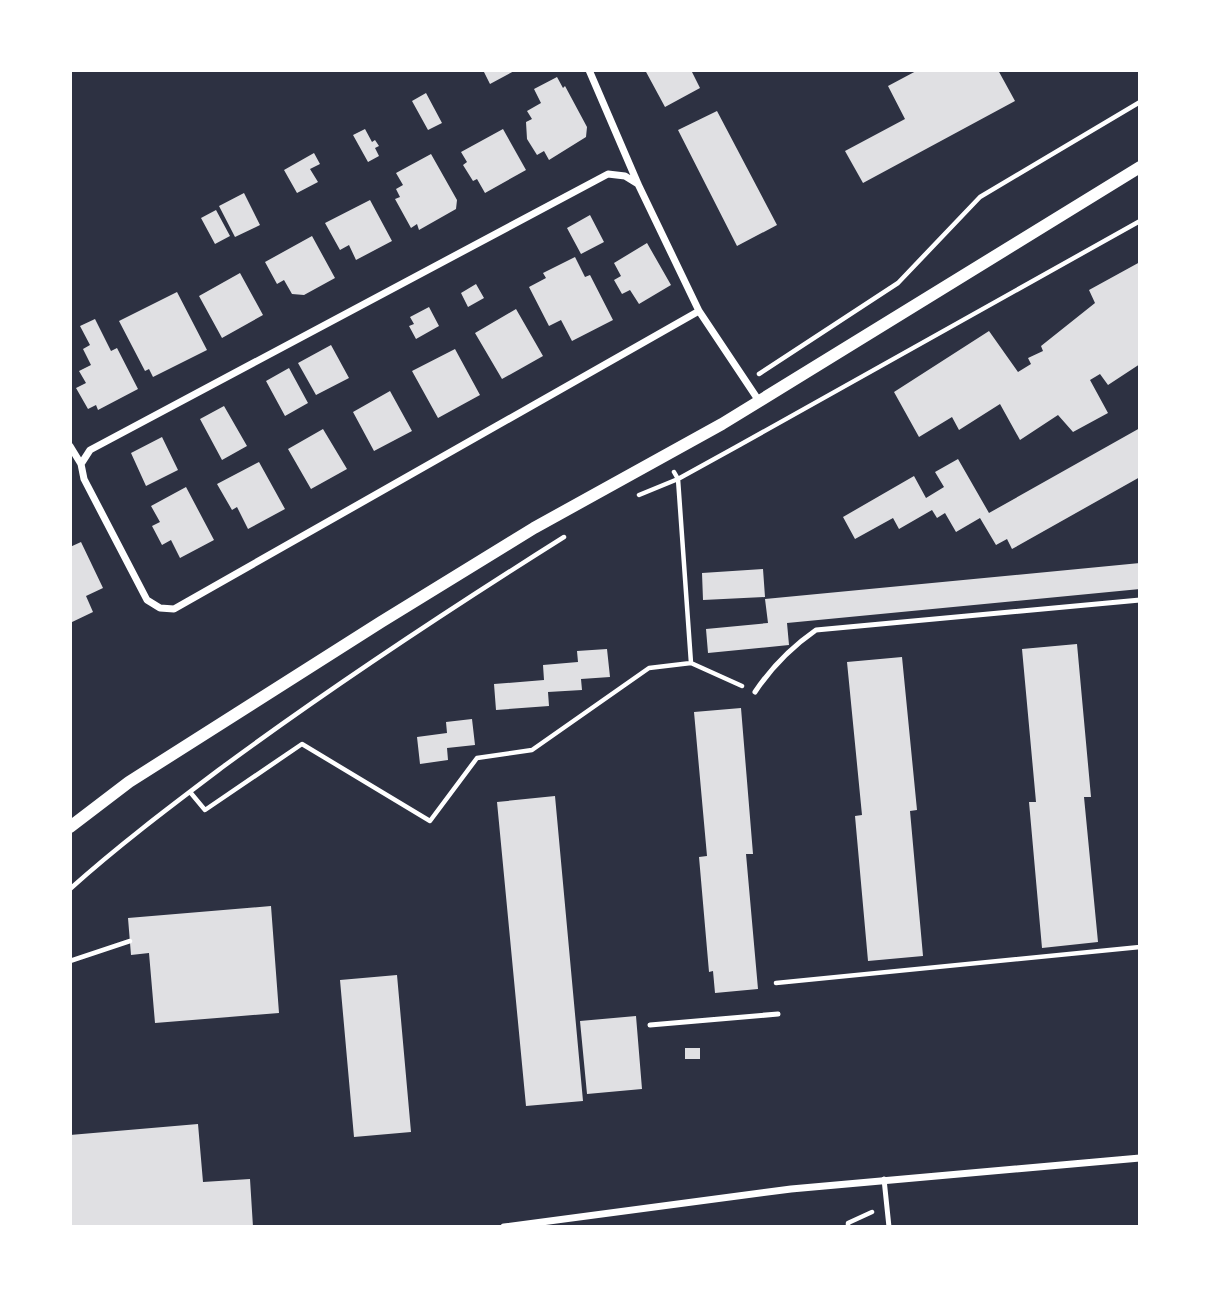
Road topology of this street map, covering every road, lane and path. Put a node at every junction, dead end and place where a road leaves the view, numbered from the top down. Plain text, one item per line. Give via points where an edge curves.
1 (589, 70) edge
2 (1140, 102) edge
3 (1140, 167) edge
4 (638, 184) junction
5 (1140, 221) edge
6 (699, 311) junction
7 (747, 383) junction
8 (759, 401) junction
9 (722, 424) junction
10 (70, 446) edge
11 (736, 447) junction
12 (81, 464) junction
13 (678, 479) junction
14 (629, 499) dead end
15 (570, 533) dead end
16 (1140, 600) edge
17 (691, 663) junction
18 (755, 692) joint
19 (190, 792) junction
20 (91, 809) junction
21 (70, 810) edge
22 (70, 827) edge
23 (70, 889) edge
24 (130, 941) dead end
25 (1140, 947) edge
26 (70, 961) edge
27 (776, 983) dead end
28 (778, 1014) dead end
29 (650, 1024) dead end
30 (1140, 1158) edge
31 (884, 1180) junction
32 (887, 1205) junction
33 (504, 1227) edge
34 (848, 1227) edge
35 (889, 1227) edge

1 - 4 street
2 - 7 path via 980,197 898,283
3 - 8 street
4 - 6 street
4 - 12 street via 608,174 90,450
5 - 11 path
6 - 7 street
6 - 12 street via 174,609 147,600
7 - 8 street
8 - 9 street
9 - 11 path
9 - 20 street via 499,550
10 - 12 street
11 - 13 path
13 - 14 path
13 - 17 path
15 - 19 path via 301,709
16 - 18 lane via 817,630 766,676
17 - 18 path
17 - 19 path via 649,668 532,750 477,758 430,821 302,744 205,810
19 - 23 path
20 - 21 street
20 - 22 street
24 - 26 path
25 - 27 path
28 - 29 lane
30 - 31 street
31 - 32 lane
31 - 33 street
32 - 34 path
32 - 35 lane

